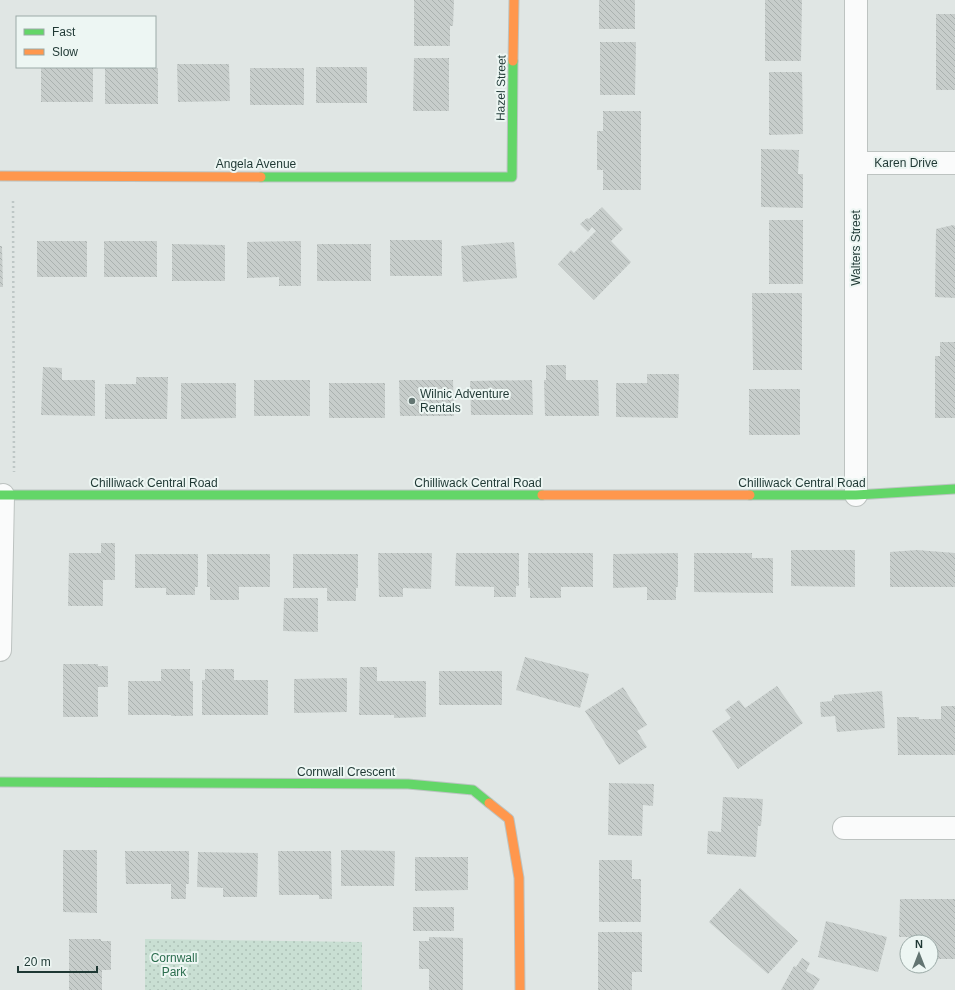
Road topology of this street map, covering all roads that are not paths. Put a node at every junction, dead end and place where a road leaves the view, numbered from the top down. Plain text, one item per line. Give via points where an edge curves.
1 (514, 0) edge
2 (856, 0) edge
3 (856, 163) junction
4 (955, 163) edge
5 (0, 176) edge
6 (512, 177) joint
7 (955, 489) edge
8 (6, 495) edge
9 (856, 495) junction
10 (0, 650) edge
11 (0, 782) edge
12 (0, 792) edge
13 (844, 828) dead end
14 (955, 828) edge
15 (520, 990) edge

1 - 6 street, Hazel Street
2 - 3 street, Walters Street
3 - 4 street, Karen Drive
3 - 9 street, Walters Street
5 - 6 street, Angela Avenue
7 - 9 street, Chilliwack Central Road
8 - 9 street, Chilliwack Central Road
8 - 10 street
11 - 12 street
11 - 15 street, Cornwall Crescent via 408,784 472,790 509,819 519,878
13 - 14 street

